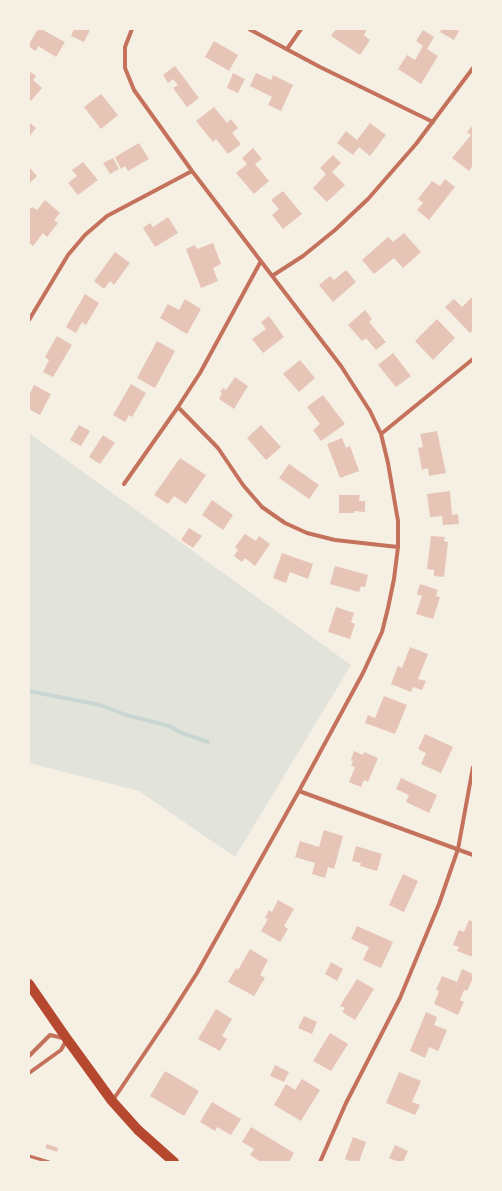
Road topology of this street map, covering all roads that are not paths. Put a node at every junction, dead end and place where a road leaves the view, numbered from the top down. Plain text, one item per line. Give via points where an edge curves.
1 (132, 29) edge
2 (249, 29) edge
3 (301, 29) edge
4 (287, 49) junction
5 (473, 68) edge
6 (433, 122) junction
7 (192, 171) junction
8 (261, 261) junction
9 (272, 276) junction
10 (29, 320) edge
11 (473, 359) edge
12 (178, 407) junction
13 (381, 434) junction
14 (124, 484) dead end
15 (398, 547) junction
16 (473, 767) edge
17 (299, 791) junction
18 (458, 849) junction
19 (473, 855) edge
20 (29, 984) edge
21 (67, 1039) junction
22 (29, 1056) edge
23 (29, 1073) edge
24 (112, 1101) junction
25 (29, 1156) edge
26 (49, 1162) edge
27 (174, 1162) edge
28 (320, 1162) edge

1 - 7 street via 125,47 125,68 134,90
2 - 4 street
3 - 4 street
4 - 6 street
5 - 6 street
6 - 9 street via 368,199 303,256
7 - 8 street
7 - 10 street via 107,216 85,235 68,255
8 - 9 street
8 - 12 street via 200,373
9 - 13 street via 342,366
11 - 13 street
12 - 14 street
12 - 15 street via 218,448 243,485 262,507 285,523 307,533 335,540
13 - 15 street via 398,521
15 - 17 street via 382,632 363,673
16 - 18 street
17 - 18 street
17 - 24 street via 197,972
18 - 19 street
18 - 28 street via 439,904 400,998 346,1103
20 - 21 main road
21 - 22 street via 50,1035
21 - 23 street via 61,1050
21 - 24 main road
24 - 27 main road via 138,1130
25 - 26 lane

